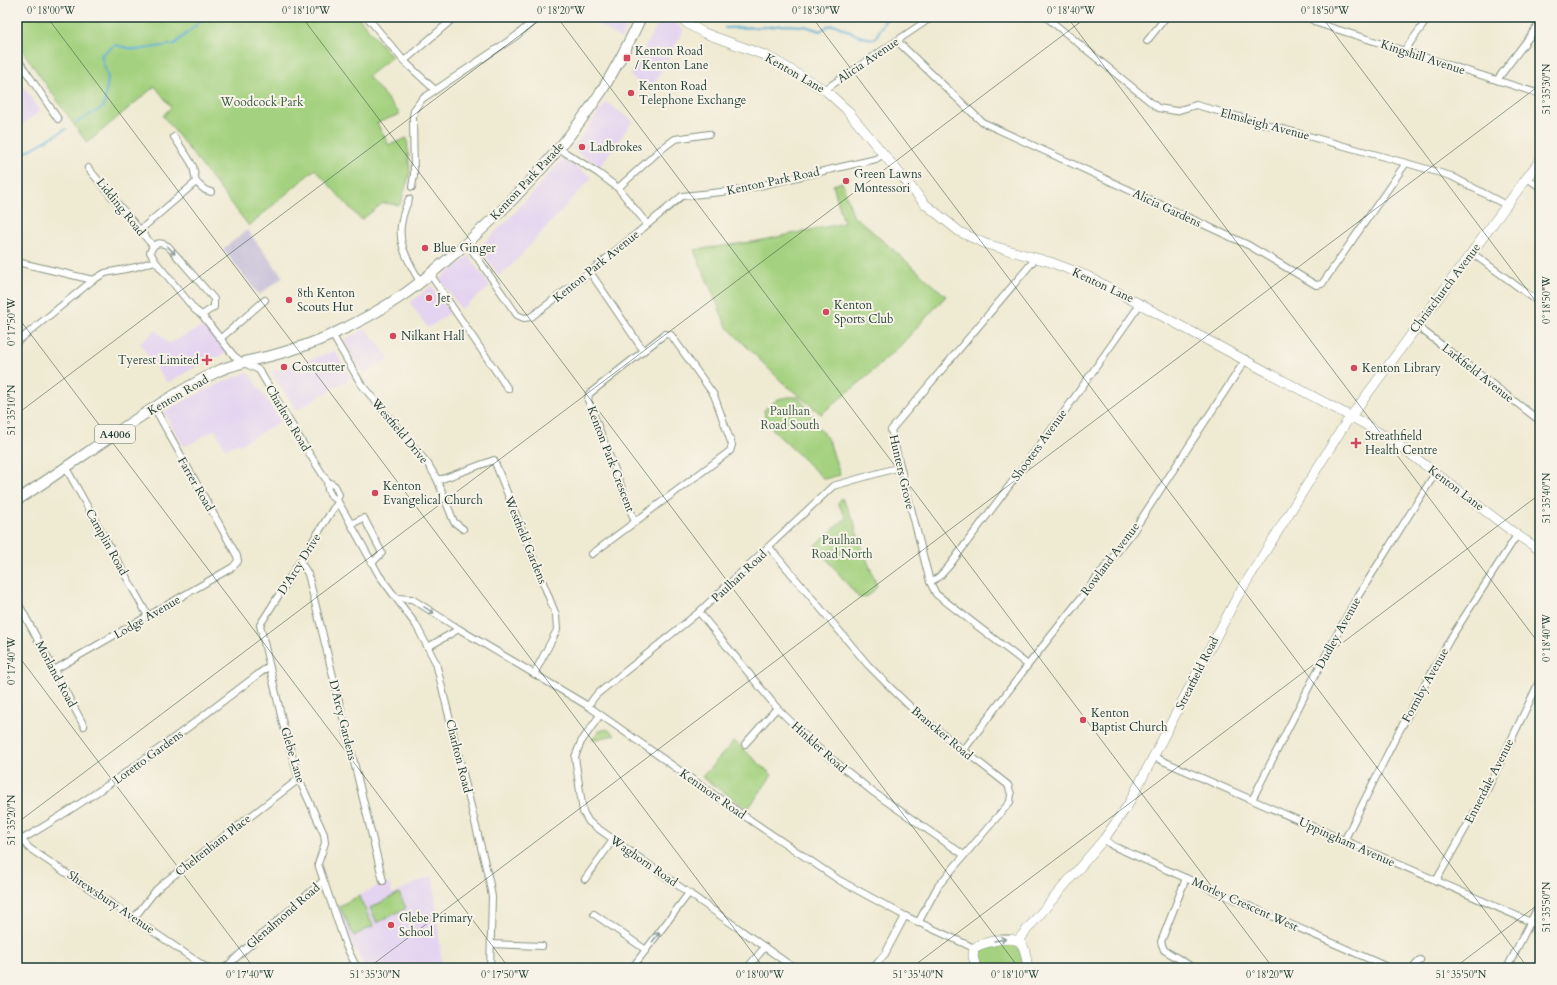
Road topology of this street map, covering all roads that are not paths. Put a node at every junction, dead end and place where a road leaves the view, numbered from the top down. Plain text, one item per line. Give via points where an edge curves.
1 (367, 17) edge
2 (455, 17) edge
3 (538, 17) edge
4 (641, 17) edge
5 (680, 17) edge
6 (932, 17) edge
7 (1046, 17) edge
8 (1166, 17) edge
9 (1429, 17) edge
10 (1310, 18) edge
11 (1540, 23) edge
12 (897, 41) junction
13 (1147, 41) dead end
14 (1404, 51) junction
15 (17, 58) edge
16 (404, 61) junction
17 (1498, 80) junction
18 (434, 90) junction
19 (825, 90) junction
20 (1540, 94) edge
21 (58, 119) dead end
22 (709, 134) dead end
23 (174, 137) dead end
24 (558, 148) junction
25 (883, 154) junction
26 (1540, 160) edge
27 (1406, 162) junction
28 (88, 168) dead end
29 (1527, 178) junction
30 (196, 182) junction
31 (412, 187) dead end
32 (1540, 187) edge
33 (618, 188) junction
34 (211, 192) dead end
35 (409, 199) dead end
36 (1506, 206) junction
37 (647, 224) junction
38 (140, 230) junction
39 (467, 243) junction
40 (151, 249) junction
41 (1472, 253) junction
42 (1036, 258) junction
43 (155, 261) junction
44 (17, 262) edge
45 (144, 264) junction
46 (590, 272) junction
47 (430, 274) junction
48 (93, 280) junction
49 (420, 282) junction
50 (265, 300) dead end
51 (1141, 303) junction
52 (1540, 303) edge
53 (202, 315) junction
54 (1417, 326) junction
55 (332, 334) junction
56 (222, 338) junction
57 (17, 342) edge
58 (642, 350) junction
59 (1246, 359) junction
60 (242, 362) junction
61 (508, 389) dead end
62 (154, 407) junction
63 (1351, 416) junction
64 (1540, 421) edge
65 (900, 467) junction
66 (66, 468) junction
67 (1436, 472) junction
68 (438, 479) junction
69 (17, 500) edge
70 (338, 502) junction
71 (635, 522) junction
72 (351, 524) junction
73 (463, 530) dead end
74 (1517, 535) junction
75 (769, 547) junction
76 (1540, 550) edge
77 (592, 554) dead end
78 (238, 561) joint
79 (300, 561) junction
80 (372, 563) junction
81 (930, 582) junction
82 (397, 598) junction
83 (17, 601) edge
84 (699, 612) junction
85 (148, 616) junction
86 (260, 625) joint
87 (458, 629) junction
88 (428, 646) junction
89 (1028, 665) junction
90 (269, 666) junction
91 (54, 670) junction
92 (534, 674) junction
93 (1540, 680) edge
94 (588, 706) junction
95 (777, 708) junction
96 (600, 715) junction
97 (84, 726) dead end
98 (745, 744) dead end
99 (963, 751) junction
100 (1154, 757) junction
101 (299, 779) junction
102 (1252, 800) junction
103 (17, 834) edge
104 (21, 840) junction
105 (613, 840) junction
106 (1104, 840) junction
107 (1344, 841) junction
108 (964, 856) junction
109 (1186, 878) junction
110 (585, 879) dead end
111 (323, 881) junction
112 (382, 881) dead end
113 (1436, 881) junction
114 (689, 893) junction
115 (1540, 904) edge
116 (594, 914) dead end
117 (905, 916) junction
118 (134, 918) junction
119 (1530, 922) junction
120 (918, 923) junction
121 (1540, 926) edge
122 (1018, 940) junction
123 (490, 944) junction
124 (542, 946) dead end
125 (765, 947) junction
126 (974, 948) junction
127 (646, 950) junction
128 (1420, 960) dead end
129 (207, 968) edge
130 (225, 968) edge
131 (357, 968) edge
132 (490, 968) edge
133 (632, 968) edge
134 (747, 968) edge
135 (794, 968) edge
136 (873, 968) edge
137 (976, 968) edge
138 (1028, 968) edge
139 (1194, 968) edge
140 (1386, 968) edge
141 (1413, 968) edge
142 (1507, 968) edge

1 - 16 street
2 - 16 street
3 - 18 street via 516,36
4 - 24 main road, Kenton Park Parade / A4006 via 619,62 601,91
5 - 19 street, Kenton Lane via 704,33 767,56
6 - 12 street, Alicia Avenue
7 - 27 street, Elmsleigh Avenue via 1158,108 1176,111 1196,105
8 - 13 street
9 - 14 street
10 - 14 street, Kingshill Avenue via 1317,23
11 - 17 street
12 - 19 street, Alicia Avenue
12 - 27 street, Alicia Gardens via 982,122 1248,245 1316,285 1322,284
14 - 17 street, Kingshill Avenue
15 - 21 street
16 - 18 street
17 - 20 street, Kingshill Avenue
18 - 31 street via 422,99 414,110
19 - 25 street, Kenton Lane via 846,109
22 - 33 street via 675,139
23 - 30 street via 193,166
24 - 33 street, Kenton Park Avenue via 598,172
24 - 39 main road, Kenton Park Parade / A4006 via 512,201
25 - 37 street, Kenton Park Road via 876,159 741,190 682,196
25 - 42 street, Kenton Lane via 925,204 960,232 986,244
26 - 29 street, Christchurch Avenue
27 - 36 street, Elmsleigh Avenue via 1450,176
28 - 38 street, Lidding Road
29 - 32 street
29 - 36 street, Christchurch Avenue
30 - 34 street via 204,190
30 - 38 street
33 - 37 street, Kenton Park Avenue
35 - 49 street via 400,233 402,246
36 - 41 street, Christchurch Avenue
37 - 46 street, Kenton Park Avenue
38 - 40 street, Lidding Road
39 - 46 street, Kenton Park Avenue via 517,315 524,318 531,317
39 - 47 main road, Kenton Park Parade / A4006
40 - 43 street, Lidding Road
40 - 45 street
40 -> 53 street via 158,243 168,246 214,299 214,307
41 - 52 street
41 - 54 street, Christchurch Avenue
42 - 51 street, Kenton Lane via 1087,276
42 - 65 street, Hunters Grove via 891,430
43 - 45 street
43 - 53 street, Lidding Road
44 - 48 street
45 - 48 street via 105,273
46 - 58 street
47 - 49 main road, Kenton Park Parade / A4006
47 - 61 street
48 - 57 street
49 - 55 main road, Kenton Park Parade / A4006 via 397,299
50 - 56 street
51 - 59 street, Kenton Lane
51 - 81 street, Shooters Avenue via 1055,425 958,554 939,577
53 - 56 street, Charlton Road
54 - 63 street, Christchurch Avenue
54 - 64 street, Larkfield Avenue
55 - 60 main road, Kenton Park Parade / A4006 via 274,355
55 - 68 street, Westfield Drive via 361,384
56 - 60 street, Charlton Road via 234,356
58 - 71 street, Kenton Park Crescent via 589,394 588,400
58 - 71 street, Kenton Park Crescent via 665,334 671,335 714,395 732,445 730,451
59 - 63 street, Kenton Lane
59 - 89 street, Rowland Avenue via 1132,533
60 - 62 main road, Kenton Road / A4006 via 215,373
60 - 70 street, Charlton Road via 259,370 327,481 332,497
62 - 66 main road, Kenton Road / A4006
62 - 78 street, Farrer Road
63 - 67 street, Kenton Lane via 1396,443
63 - 100 street, Streatfield Road via 1237,596
65 - 75 street, Paulhan Road via 833,486
65 - 81 street, Hunters Grove
66 - 69 main road, Kenton Road / A4006
66 - 85 street, Camplin Road
67 - 74 street, Kenton Lane
67 - 102 street, Dudley Avenue via 1355,601
68 - 73 street, Westfield Drive via 454,522
68 - 92 street, Westfield Gardens via 494,460 558,622 557,630
70 - 72 street, Charlton Road
70 - 79 street, D'Arcy Drive
71 - 77 street, Kenton Park Crescent
72 - 80 street, Charlton Road
72 - 80 street via 364,518 382,553
74 - 76 street, Kenton Lane
74 - 107 street, Formby Avenue via 1450,639 1397,735
75 - 84 street, Paulhan Road
75 - 99 street, Brancker Road via 868,665 921,717
78 - 85 street, Lodge Avenue via 233,567
79 - 86 street, D'Arcy Drive
79 - 112 street, D'Arcy Gardens via 308,574
80 - 82 street, Charlton Road
81 - 89 street, Hunters Grove via 936,594
82 -> 87 street, Kenmore Road via 412,599
82 - 88 street, Charlton Road
83 - 91 street, Morland Road
84 - 94 street, Paulhan Road via 596,695
84 - 95 street, Hinkler Road
85 - 91 street, Lodge Avenue
86 - 90 street, Glebe Lane
87 - 88 street
87 - 92 street, Kenmore Road
88 - 123 street, Charlton Road via 436,663 489,880 492,897
89 - 99 street, Rowland Avenue
90 - 101 street, Glebe Lane
90 - 104 street, Loretto Gardens via 153,754 65,814
91 - 97 street, Morland Road
92 - 94 street, Kenmore Road
93 - 113 street, Ennerdale Avenue via 1487,790
94 - 96 street, Kenmore Road
95 - 98 street
95 - 108 street, Hinkler Road via 833,761
96 - 105 street, Waghorn Road via 581,742 575,757 583,812 589,822
96 - 117 street, Kenmore Road via 817,866
99 - 108 street, Brancker Road via 1008,785 1011,794 1010,802
100 - 102 street, Uppingham Avenue
100 - 106 street, Streatfield Road via 1128,805
101 - 111 street, Glebe Lane via 324,834 325,843 318,864
101 - 118 street, Cheltenham Place via 165,882
102 - 107 street, Uppingham Avenue
103 - 104 street, Shrewsbury Avenue
104 - 118 street, Shrewsbury Avenue via 29,848
105 - 110 street
105 - 114 street, Waghorn Road
106 - 109 street, Morley Crescent West
106 - 122 street, Streatfield Road
107 - 113 street, Uppingham Avenue
108 - 120 street, Brancker Road via 938,886
109 - 139 street via 1161,942 1164,950
109 - 140 street, Morley Crescent West
111 - 130 street, Glenalmond Road
111 - 131 street, Glebe Lane via 346,946
113 - 119 street, Uppingham Avenue
114 - 125 street, Waghorn Road
127 -> 114 street
115 - 119 street
116 - 127 street
117 - 120 street, Kenmore Road
117 - 136 street via 886,954
118 - 129 street, Shrewsbury Avenue
119 - 121 street, Uppingham Avenue
119 - 142 street
120 - 126 street, Kenmore Road
126 -> 122 street via 983,943 1012,938
122 - 138 street via 1024,949
123 - 124 street
123 - 132 street, Charlton Road
125 - 134 street
125 - 135 street, Waghorn Road
126 - 137 street
127 - 133 street
128 - 141 street

